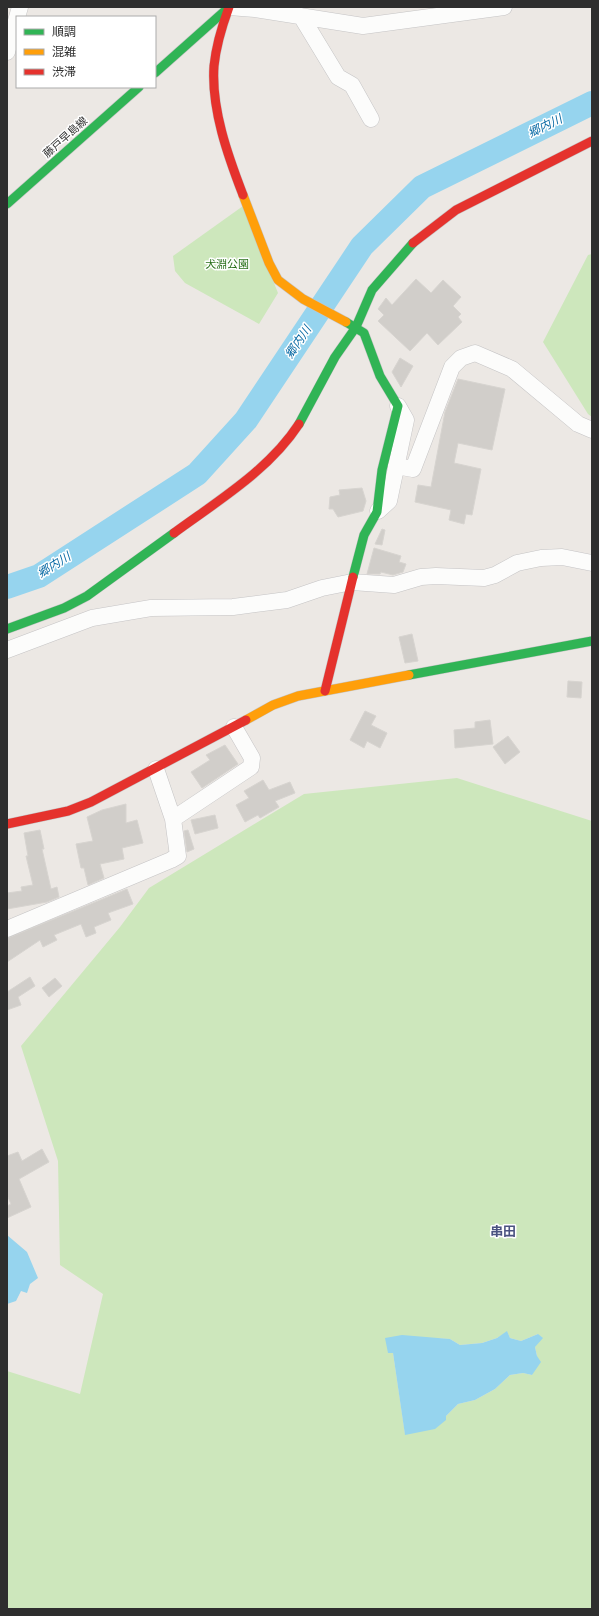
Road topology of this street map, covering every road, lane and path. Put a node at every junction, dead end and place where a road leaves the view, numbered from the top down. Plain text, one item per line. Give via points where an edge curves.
1 (228, 7) edge
2 (504, 7) edge
3 (301, 16) junction
4 (16, 21) edge
5 (7, 52) edge
6 (156, 72) edge
7 (138, 88) edge
8 (371, 119) dead end
9 (592, 141) edge
10 (7, 204) edge
11 (353, 325) junction
12 (398, 406) junction
13 (592, 430) edge
14 (396, 466) junction
15 (377, 512) junction
16 (592, 563) edge
17 (352, 582) junction
18 (7, 629) edge
19 (592, 642) edge
20 (7, 650) edge
21 (325, 691) junction
22 (234, 727) junction
23 (156, 769) junction
24 (173, 819) junction
25 (7, 824) edge
26 (7, 929) edge

1 - 3 street
1 - 6 street
1 - 11 street via 214,68 223,129 242,193 278,279 290,291
2 - 3 street via 363,26
3 - 8 street via 338,77 352,85
4 - 5 street
7 - 10 street, 藤戸早島線
9 - 11 street via 456,210 416,239 372,290
11 - 12 street via 364,333 380,376
11 - 18 street via 299,424 270,460 240,485 87,596 64,608
12 - 14 street via 406,420
12 - 15 street via 382,470
13 - 14 street via 578,424 512,369 475,353 461,358 452,367 413,469
14 - 15 street via 389,501
15 - 17 street via 364,535
16 - 17 street via 562,557 541,558 517,563 496,575 484,578 436,576 394,584
17 - 20 street via 322,588 287,600 234,607 151,608 92,618
17 - 21 street
19 - 21 street
21 - 22 street via 298,696 273,705
22 - 23 street
22 - 24 street via 252,758 251,767
23 - 24 street
23 - 25 street via 68,811
24 - 26 street via 178,856

